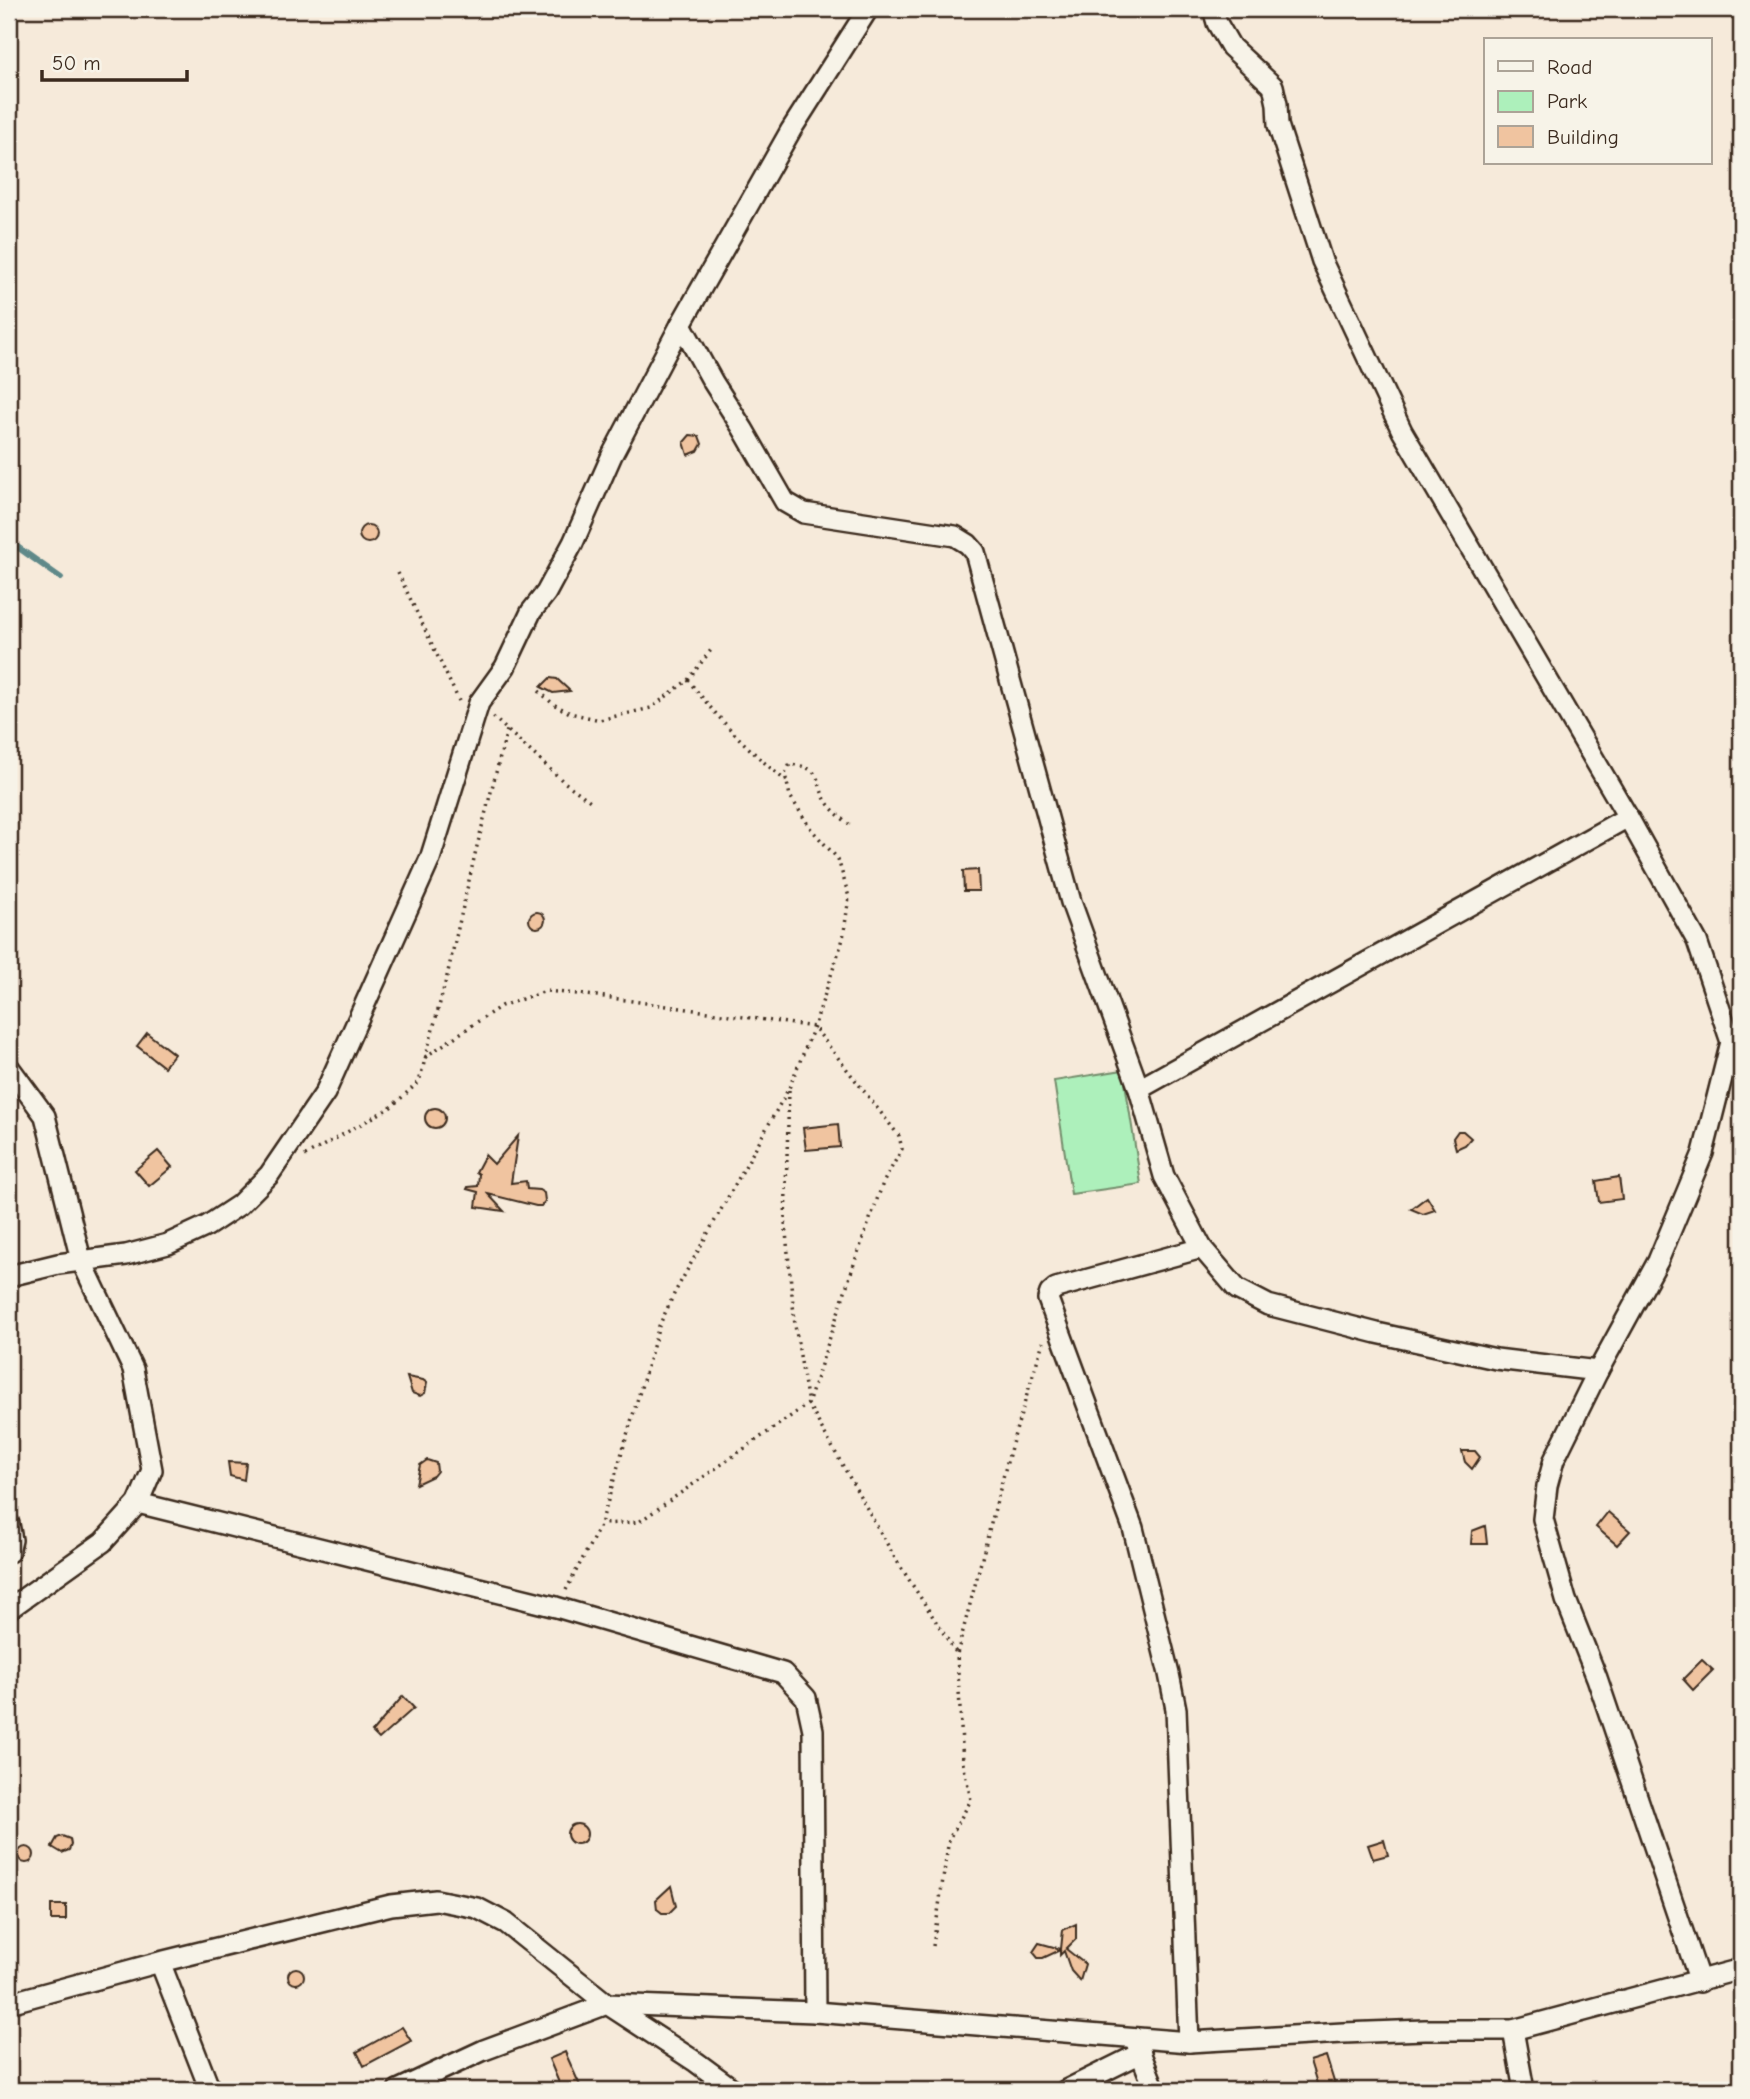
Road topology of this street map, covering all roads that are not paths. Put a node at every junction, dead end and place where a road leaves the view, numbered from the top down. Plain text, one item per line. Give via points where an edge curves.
1 (868, 9) edge
2 (1213, 9) edge
3 (681, 324) junction
4 (1628, 817) junction
5 (9, 1067) edge
6 (1139, 1088) junction
7 (1202, 1248) junction
8 (81, 1260) junction
9 (9, 1276) edge
10 (1598, 1371) junction
11 (138, 1503) junction
12 (9, 1524) edge
13 (9, 1552) edge
14 (9, 1609) edge
15 (160, 1962) junction
16 (1741, 1969) edge
17 (1700, 1982) junction
18 (9, 2003) edge
19 (607, 2004) junction
20 (815, 2012) junction
21 (1513, 2030) junction
22 (1189, 2042) junction
23 (1138, 2046) junction
24 (210, 2090) edge
25 (398, 2090) edge
26 (734, 2090) edge
27 (1066, 2090) edge
28 (1155, 2090) edge
29 (1524, 2090) edge

1 - 3 street via 791,131
2 - 4 street via 1231,47 1273,86 1278,125 1322,261 1402,431
3 - 6 street via 785,502 804,513 955,536 975,552 1070,902
3 - 8 street via 562,563 531,612 505,667 479,703 430,859 325,1093 269,1175 239,1205 207,1226 157,1247
4 - 6 street
4 - 10 street via 1697,941 1731,1042 1703,1153 1658,1261
5 - 8 street via 45,1116
6 - 7 street via 1164,1176
7 - 10 street via 1237,1289 1268,1305 1496,1359
7 - 22 street via 1056,1288 1048,1299 1133,1528 1174,1697
8 - 9 street
8 - 11 street via 133,1369 152,1470
10 - 17 street via 1554,1460 1543,1519 1566,1600
11 - 14 street via 103,1542
11 - 20 street via 556,1607 783,1673 806,1698 813,1730
12 - 13 street
15 - 18 street
15 - 19 street via 391,1905 436,1900 477,1908 506,1923
15 - 24 street
16 - 17 street
17 - 21 street
19 - 20 street
19 - 25 street via 484,2050
19 - 26 street
20 - 23 street
21 - 22 street via 1343,2032
21 - 29 street
22 - 23 street
23 - 27 street
23 - 28 street

